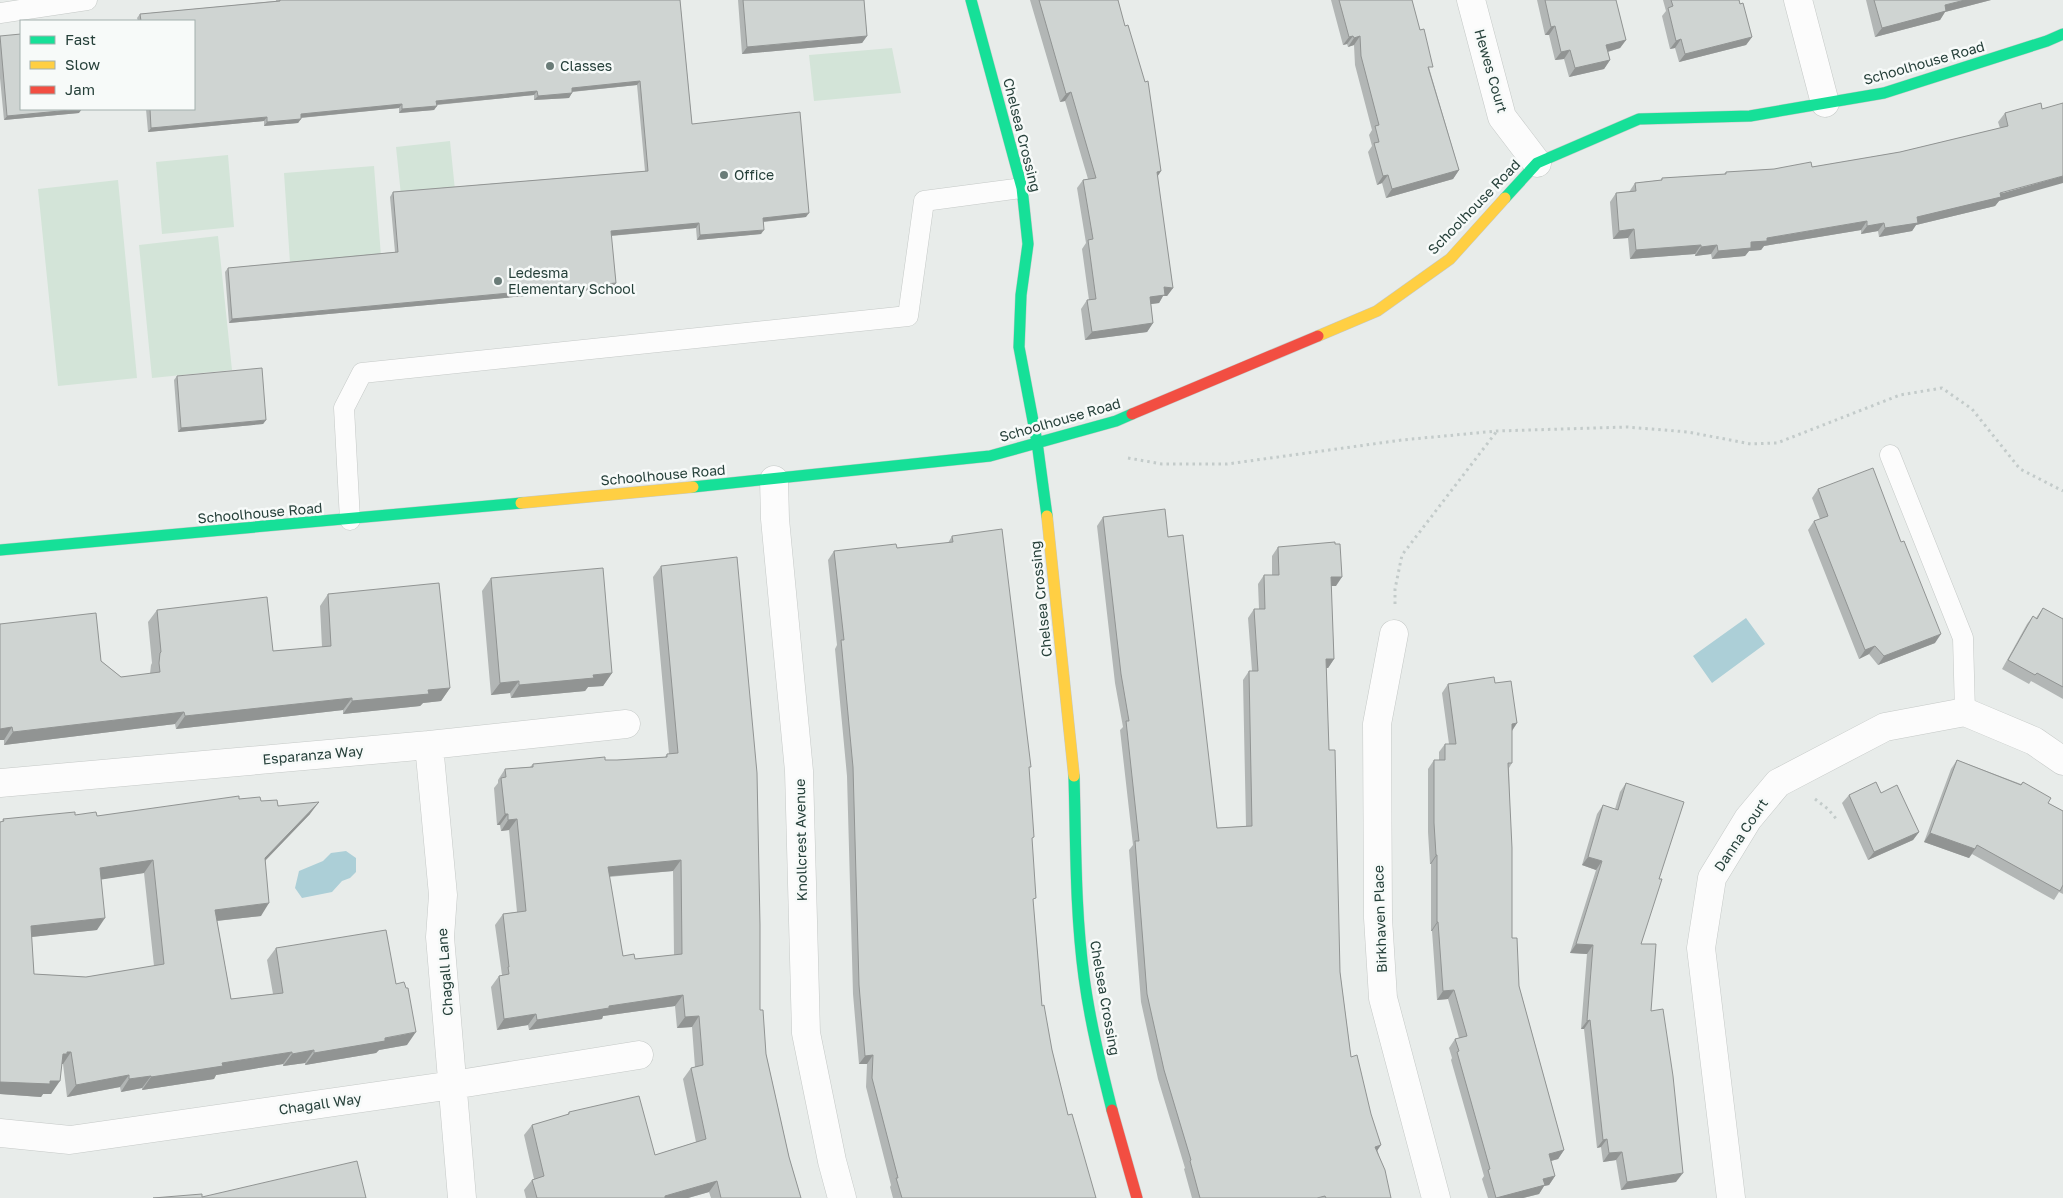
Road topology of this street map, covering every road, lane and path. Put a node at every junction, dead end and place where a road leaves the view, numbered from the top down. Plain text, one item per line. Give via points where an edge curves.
1 (87, 0) edge
2 (971, 0) edge
3 (1471, 0) edge
4 (1798, 0) edge
5 (0, 13) edge
6 (2063, 34) edge
7 (1825, 103) junction
8 (1537, 162) junction
9 (1022, 188) junction
10 (1497, 431) junction
11 (1037, 442) junction
12 (1890, 455) dead end
13 (1128, 458) dead end
14 (774, 480) junction
15 (2063, 491) edge
16 (350, 520) junction
17 (0, 550) edge
18 (1394, 634) joint
19 (1965, 712) junction
20 (626, 724) dead end
21 (429, 745) junction
22 (2063, 760) edge
23 (0, 783) edge
24 (1814, 799) dead end
25 (1838, 821) dead end
26 (640, 1055) dead end
27 (454, 1086) junction
28 (0, 1133) edge
29 (462, 1198) edge
30 (842, 1198) edge
31 (1137, 1198) edge
32 (1436, 1198) edge
33 (1731, 1198) edge

1 - 5 lane
2 - 9 street, Chelsea Crossing
3 - 8 street, Hewes Court via 1502,117
4 - 7 street
6 - 7 street, Schoolhouse Road via 1884,93
7 - 8 street, Schoolhouse Road via 1750,116 1639,119
8 - 11 street, Schoolhouse Road via 1450,259 1377,311 1116,422
9 - 11 street, Chelsea Crossing via 1028,244 1019,347
9 - 16 lane via 924,201 908,316 362,373 344,408
10 - 13 path via 1402,440 1227,464 1162,464
10 - 15 path via 1627,427 1688,432 1751,444 1777,443 1900,395 1942,388 1972,409 2020,469
10 - 18 path via 1402,555 1395,589
11 - 14 street, Schoolhouse Road via 990,456
11 - 31 street, Chelsea Crossing via 1074,757 1078,920 1084,977 1092,1029
12 - 19 lane via 1963,638
14 - 16 street, Schoolhouse Road
14 - 30 street, Knollcrest Avenue via 799,771 806,1033
16 - 17 street, Schoolhouse Road
18 - 32 street, Birkhaven Place via 1377,724 1378,918 1382,988 1406,1092
19 - 22 street via 2034,741
19 - 33 street, Danna Court via 1885,727 1778,783 1748,819 1712,878 1701,948
20 - 21 street, Esparanza Way
21 - 23 street, Esparanza Way
21 - 27 street, Chagall Lane via 443,895 440,937
24 - 25 path via 1828,808
26 - 27 street, Chagall Way
27 - 28 street, Chagall Way via 70,1140
27 - 29 street, Chagall Lane

